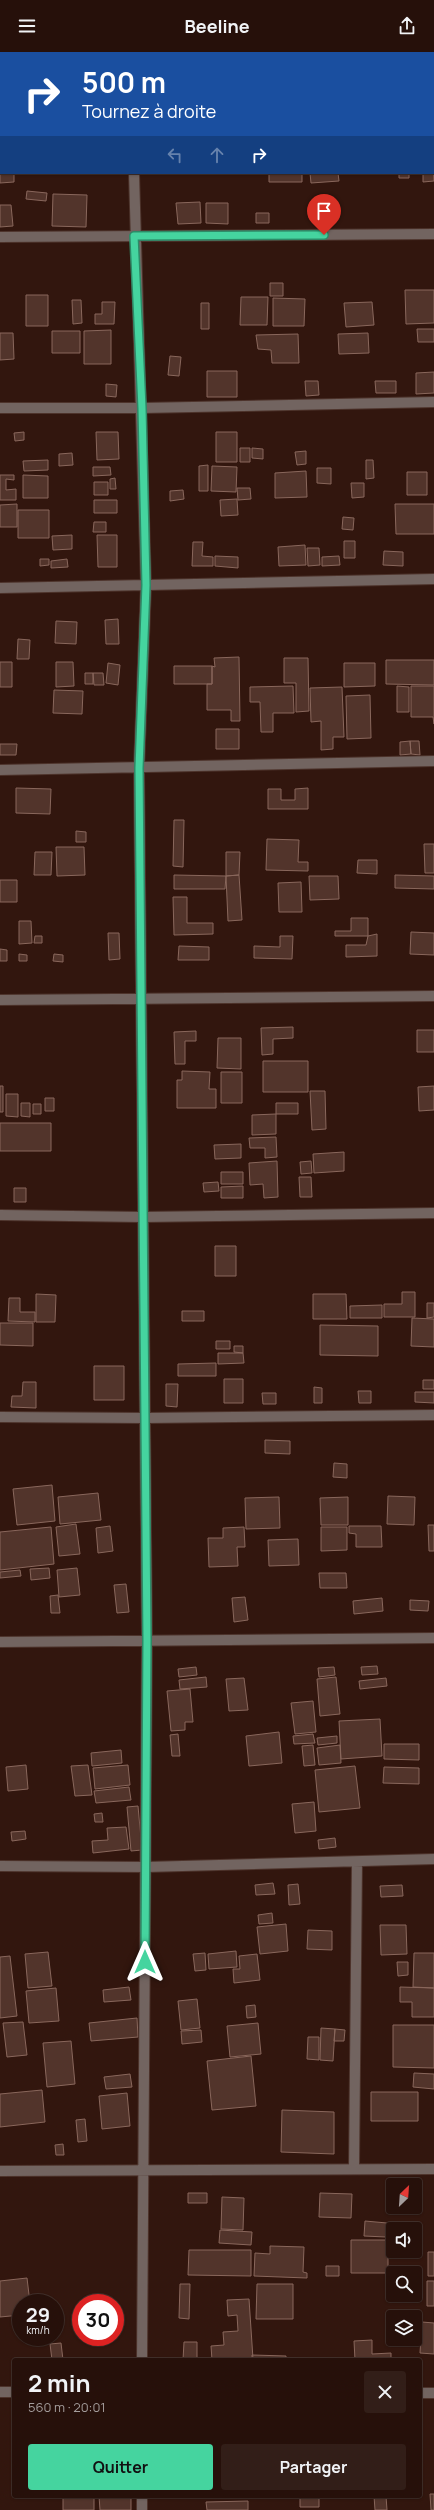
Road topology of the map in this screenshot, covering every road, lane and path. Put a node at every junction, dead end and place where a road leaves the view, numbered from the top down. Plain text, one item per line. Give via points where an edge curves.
1 (134, 174) edge
2 (434, 234) edge
3 (134, 236) junction
4 (0, 237) edge
5 (434, 402) edge
6 (0, 408) edge
7 (142, 408) junction
8 (434, 579) edge
9 (146, 585) junction
10 (0, 588) edge
11 (434, 761) edge
12 (139, 768) junction
13 (0, 770) edge
14 (434, 996) edge
15 (141, 999) junction
16 (0, 1000) edge
17 (434, 1213) edge
18 (0, 1215) edge
19 (142, 1217) junction
20 (434, 1415) edge
21 (0, 1417) edge
22 (145, 1418) junction
23 (434, 1638) edge
24 (147, 1640) junction
25 (0, 1642) edge
26 (434, 1859) edge
27 (357, 1862) junction
28 (0, 1866) edge
29 (146, 1867) junction
30 (354, 2169) junction
31 (434, 2169) edge
32 (144, 2170) junction
33 (0, 2171) edge
34 (142, 2358) edge
35 (0, 2392) edge
36 (12, 2392) edge
37 (422, 2393) edge
38 (434, 2393) edge
39 (142, 2498) edge
40 (142, 2510) edge

1 - 3 street
2 - 3 street
3 - 4 street
3 - 7 street
5 - 7 street
6 - 7 street
7 - 9 street
8 - 9 street
9 - 10 street
9 - 12 street
11 - 12 street
12 - 13 street
12 - 15 street
14 - 15 street
15 - 16 street
15 - 19 street
17 - 19 street
18 - 19 street
19 - 22 street
20 - 22 street
21 - 22 street
22 - 24 street
23 - 24 street
24 - 25 street
24 - 29 street
26 - 27 street
27 - 29 street
27 - 30 street
28 - 29 street
29 - 32 street
30 - 31 street
30 - 32 street
32 - 33 street
32 - 34 street
35 - 36 street
37 - 38 street
39 - 40 street

